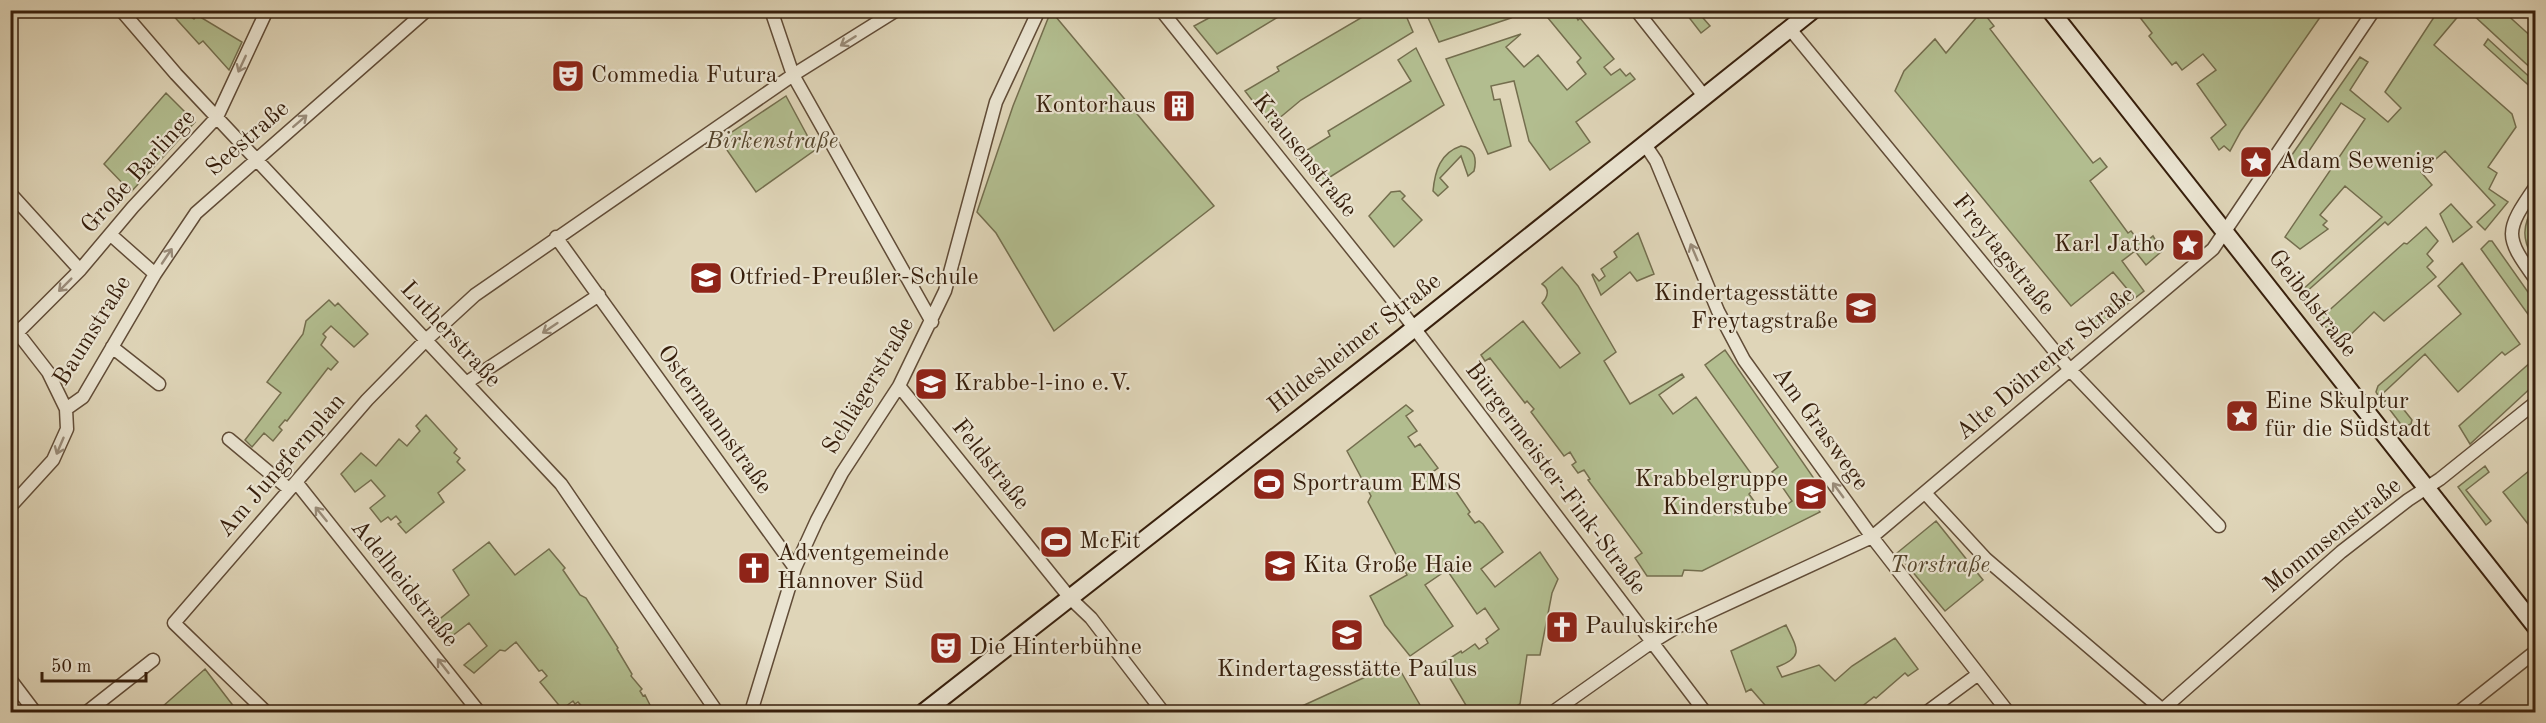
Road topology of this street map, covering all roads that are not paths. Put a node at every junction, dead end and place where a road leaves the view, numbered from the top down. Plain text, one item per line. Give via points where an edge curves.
1 (15, 10) edge
2 (121, 10) edge
3 (267, 10) edge
4 (427, 10) edge
5 (771, 10) edge
6 (897, 10) edge
7 (1039, 10) edge
8 (1161, 10) edge
9 (1636, 10) edge
10 (1813, 10) edge
11 (2050, 10) edge
12 (2374, 10) edge
13 (10, 15) edge
14 (1790, 29) junction
15 (793, 75) junction
16 (1704, 96) junction
17 (217, 117) junction
18 (1644, 143) junction
19 (256, 159) junction
20 (2535, 186) edge
21 (10, 193) edge
22 (2225, 233) junction
23 (111, 236) junction
24 (556, 237) junction
25 (80, 270) junction
26 (155, 274) junction
27 (2535, 280) edge
28 (599, 295) junction
29 (932, 322) junction
30 (1414, 328) junction
31 (13, 331) edge
32 (426, 340) junction
33 (112, 347) junction
34 (2071, 371) junction
35 (466, 383) junction
36 (159, 384) dead end
37 (899, 386) junction
38 (2535, 402) edge
39 (66, 409) junction
40 (230, 439) dead end
41 (293, 486) junction
42 (2426, 488) junction
43 (1926, 494) junction
44 (10, 507) edge
45 (2218, 526) dead end
46 (1872, 537) junction
47 (795, 568) junction
48 (1070, 598) junction
49 (2535, 627) edge
50 (1652, 642) junction
51 (2535, 651) edge
52 (153, 660) dead end
53 (1977, 675) junction
54 (10, 679) edge
55 (2164, 711) edge
56 (35, 712) edge
57 (87, 712) edge
58 (266, 712) edge
59 (479, 712) edge
60 (717, 712) edge
61 (751, 712) edge
62 (924, 712) edge
63 (1164, 712) edge
64 (1553, 712) edge
65 (1705, 712) edge
66 (1927, 712) edge
67 (2008, 712) edge
68 (2459, 712) edge

1 - 13 street
2 - 17 street, Lutherstraße
3 -> 17 street, Große Barlinge
19 -> 4 street, Seestraße
5 - 15 street
6 -> 15 street
7 - 29 street, Schlägerstraße via 996,102 945,291
8 - 30 street, Krausenstraße
9 - 16 street
10 - 14 main road, Hildesheimer Straße
11 - 22 main road, Geibelstraße
12 - 22 street, Alte Döhrener Straße
14 - 16 main road, Hildesheimer Straße
14 - 34 street, Freytagstraße
15 - 24 street
15 - 29 street
16 - 18 main road, Hildesheimer Straße
17 - 19 street, Lutherstraße
17 - 23 street, Große Barlinge
18 - 30 main road, Hildesheimer Straße
46 -> 18 street, Am Graswege via 1729,335 1656,161
26 -> 19 street, Seestraße via 196,213
19 - 32 street, Lutherstraße
20 - 27 street via 2510,235 2514,251
21 - 25 street
22 - 34 street, Alte Döhrener Straße via 2213,249
22 - 42 main road, Geibelstraße
23 - 25 street, Große Barlinge
23 - 26 street
24 - 28 street, Ostermannstraße
24 - 32 street via 475,295
25 -> 31 street, Große Barlinge
26 - 33 street, Baumstraße
28 -> 35 street
28 - 47 street, Ostermannstraße
29 - 37 street, Schlägerstraße
30 - 48 main road, Hildesheimer Straße
30 - 50 street, Bürgermeister-Fink-Straße
31 - 39 street, Baumstraße via 48,372
32 - 35 street, Lutherstraße
32 - 41 street, Am Jungfernplan via 366,400
33 - 36 street
33 - 39 street, Baumstraße via 83,397
34 - 43 street, Alte Döhrener Straße
34 - 45 street, Freytagstraße
35 - 60 street, Lutherstraße via 561,484
37 - 47 street, Schlägerstraße via 842,473
37 - 48 street, Feldstraße
38 - 42 street, Mommsenstraße
39 -> 44 street, Baumstraße via 67,429 53,460
40 - 41 street, Adelheidstraße
41 - 58 street, Am Jungfernplan via 174,623
59 -> 41 street, Adelheidstraße
42 - 49 main road, Geibelstraße
42 - 55 street, Mommsenstraße via 2342,552
43 - 46 street, Alte Döhrener Straße
43 - 55 street via 1986,559
46 - 50 street, Alte Döhrener Straße
46 - 53 street, Am Graswege
47 - 61 street, Schlägerstraße
48 - 62 main road, Hildesheimer Straße
48 - 63 street, Feldstraße via 1091,618
50 - 64 street, Alte Döhrener Straße
50 - 65 street, Bürgermeister-Fink-Straße
51 - 68 street
52 - 57 street
53 - 66 street
53 - 67 street, Am Graswege
54 - 56 street

